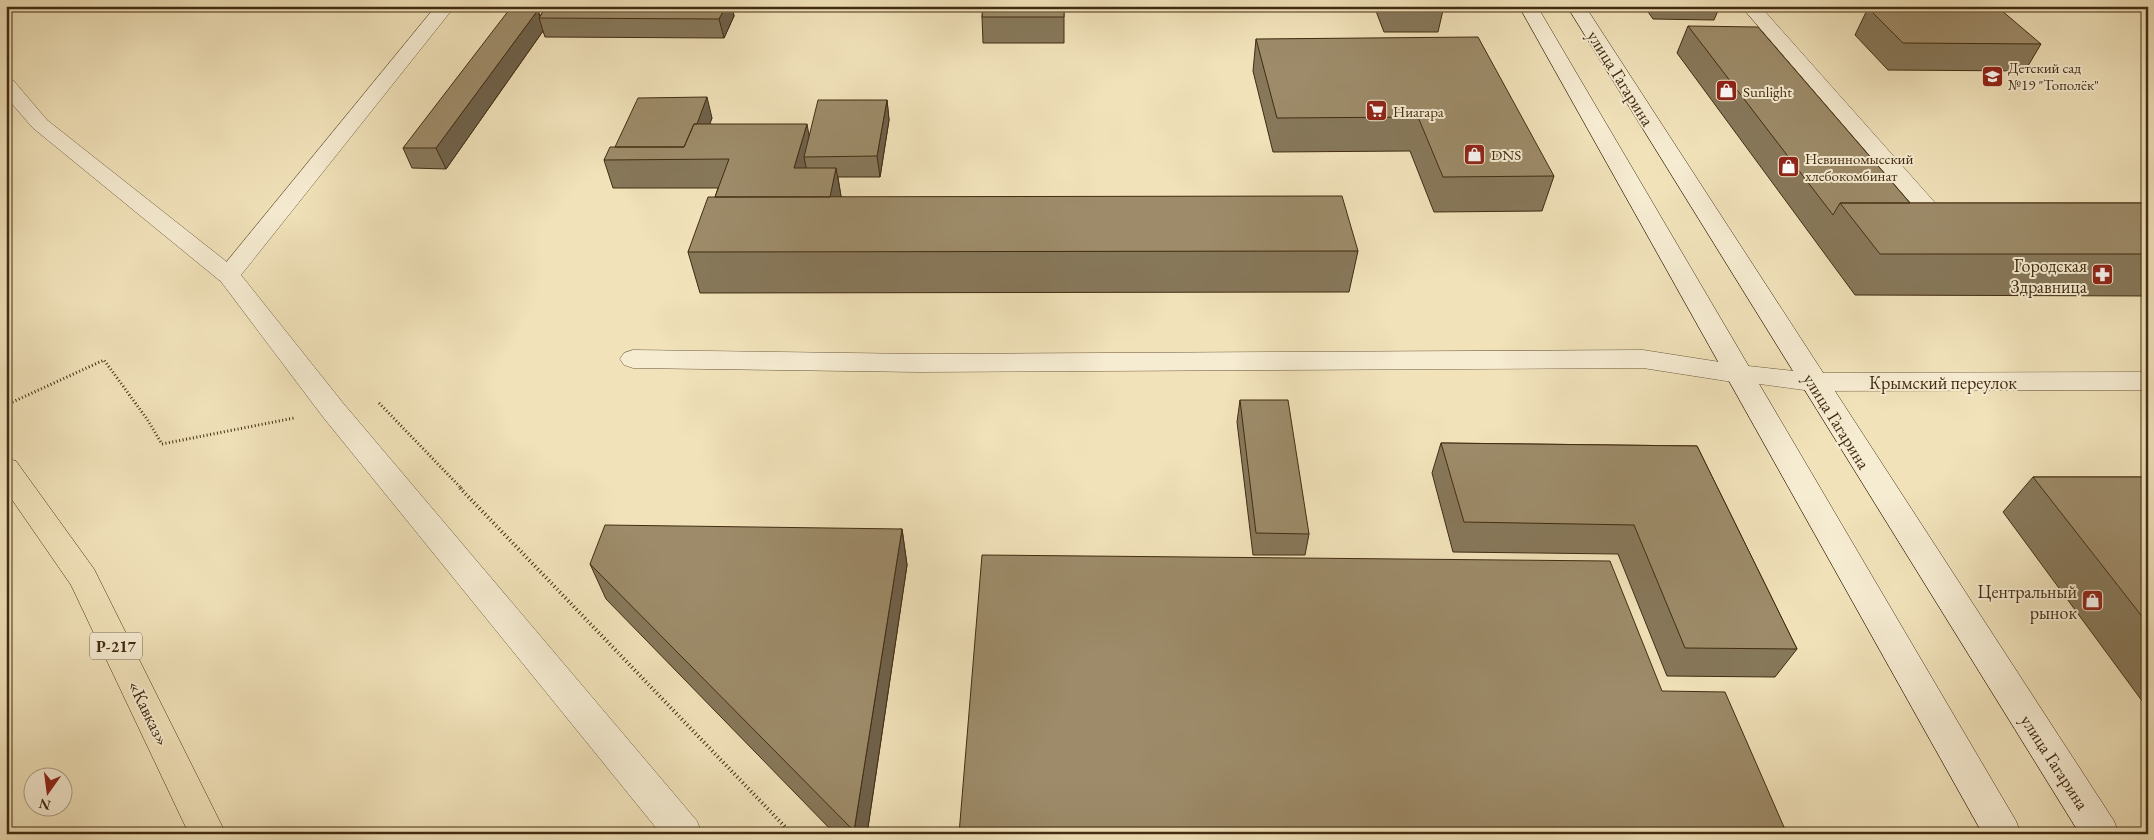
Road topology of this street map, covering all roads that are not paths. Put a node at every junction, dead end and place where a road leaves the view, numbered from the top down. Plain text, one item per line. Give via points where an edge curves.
1 (446, 6) edge
2 (1528, 6) edge
3 (1576, 6) edge
4 (1750, 6) edge
5 (6, 84) edge
6 (1981, 212) edge
7 (228, 275) junction
8 (633, 359) dead end
9 (1739, 374) junction
10 (2148, 381) edge
11 (1812, 382) junction
12 (6, 468) edge
13 (208, 834) edge
14 (684, 834) edge
15 (2003, 834) edge
16 (2101, 834) edge

1 - 7 main road
2 - 9 main road
3 - 11 main road, улица Гагарина
4 - 6 main road via 1931,212
5 - 7 main road via 40,124
7 - 14 main road via 333,410
8 - 9 main road, Крымский переулок via 919,364 1643,359
9 - 11 main road, Крымский переулок
9 - 15 main road
10 - 11 main road, Крымский переулок
11 - 16 main road, улица Гагарина
12 - 13 highway, «Кавказ» / Р-217 via 83,578

